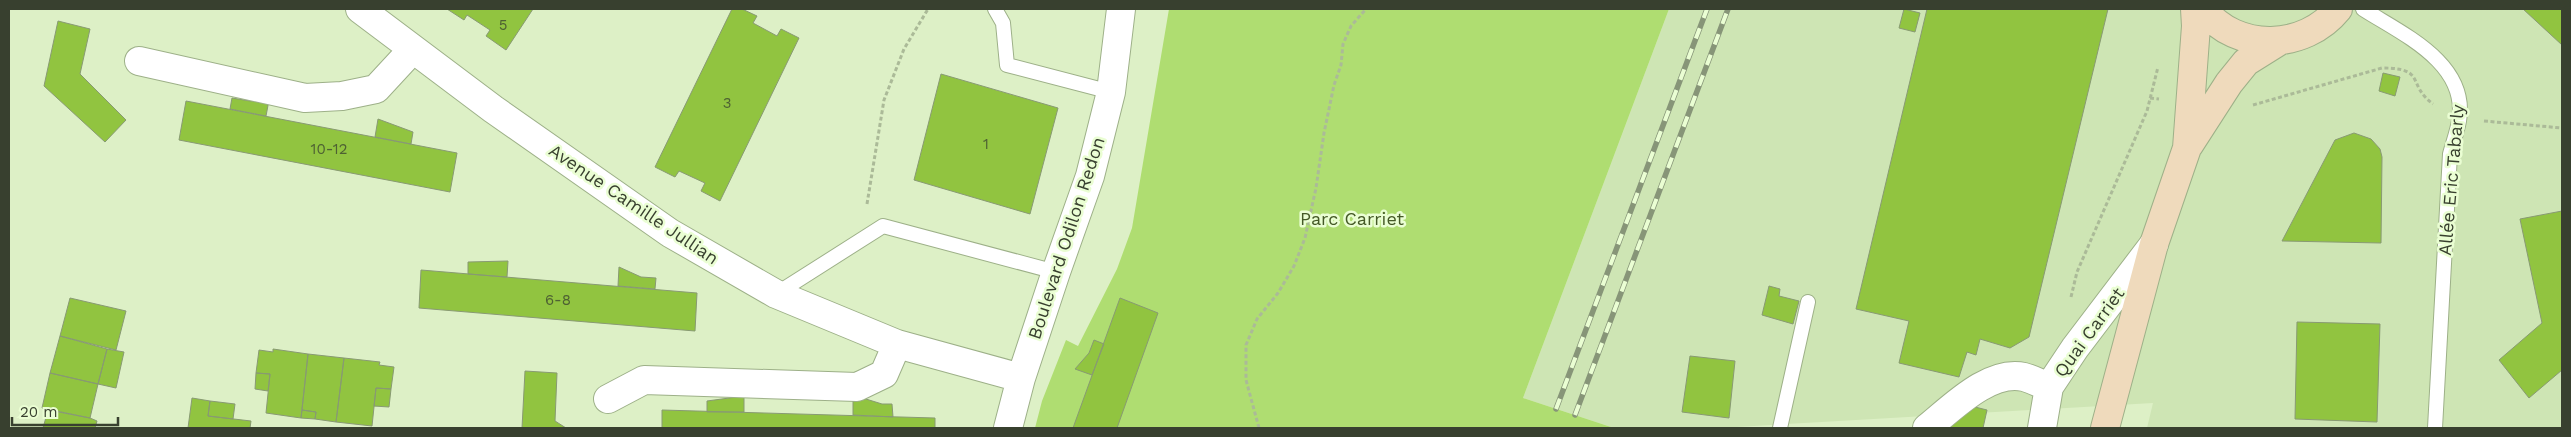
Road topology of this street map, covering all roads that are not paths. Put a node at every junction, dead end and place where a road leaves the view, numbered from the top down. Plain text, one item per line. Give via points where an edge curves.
1 (360, 9) edge
2 (995, 9) edge
3 (1121, 9) edge
4 (2195, 9) edge
5 (2203, 9) edge
6 (2338, 9) edge
7 (2363, 9) edge
8 (2278, 42) junction
9 (414, 49) junction
10 (139, 60) dead end
11 (1111, 92) junction
12 (2187, 148) junction
13 (2154, 244) junction
14 (1056, 272) junction
15 (776, 294) junction
16 (1808, 302) dead end
17 (897, 344) junction
18 (1021, 378) junction
19 (2049, 387) junction
20 (608, 400) dead end
21 (1008, 428) edge
22 (1780, 428) edge
23 (1927, 428) edge
24 (2042, 428) edge
25 (2105, 428) edge
26 (2435, 428) edge

1 - 9 street, Avenue Camille Jullian
2 - 11 lane via 1003,23 1007,65
3 - 11 street, Boulevard Odilon Redon
4 - 12 main road, Quai Carriet
5 - 8 main road via 2230,31 2253,40
6 - 8 main road via 2329,20 2305,35
7 - 26 lane, Allée Eric Tabarly via 2432,53 2457,84 2459,120 2450,154
8 - 12 main road, Quai Carriet via 2246,62
9 - 10 street via 376,89 342,96 305,98
9 - 15 street, Avenue Camille Jullian via 493,109 670,232
11 - 14 street, Boulevard Odilon Redon via 1090,176
12 - 13 main road, Quai Carriet
13 - 19 street, Quai Carriet
13 - 25 main road, Quai Carriet
14 - 15 lane via 883,226
14 - 18 street, Boulevard Odilon Redon
15 - 17 street, Avenue Camille Jullian
16 - 22 lane
17 - 18 street, Avenue Camille Jullian
17 - 20 street via 884,374 858,386 644,380
18 - 21 street, Boulevard Odilon Redon
19 - 23 street via 2022,377 1999,379 1975,389
19 - 24 street, Quai Carriet

